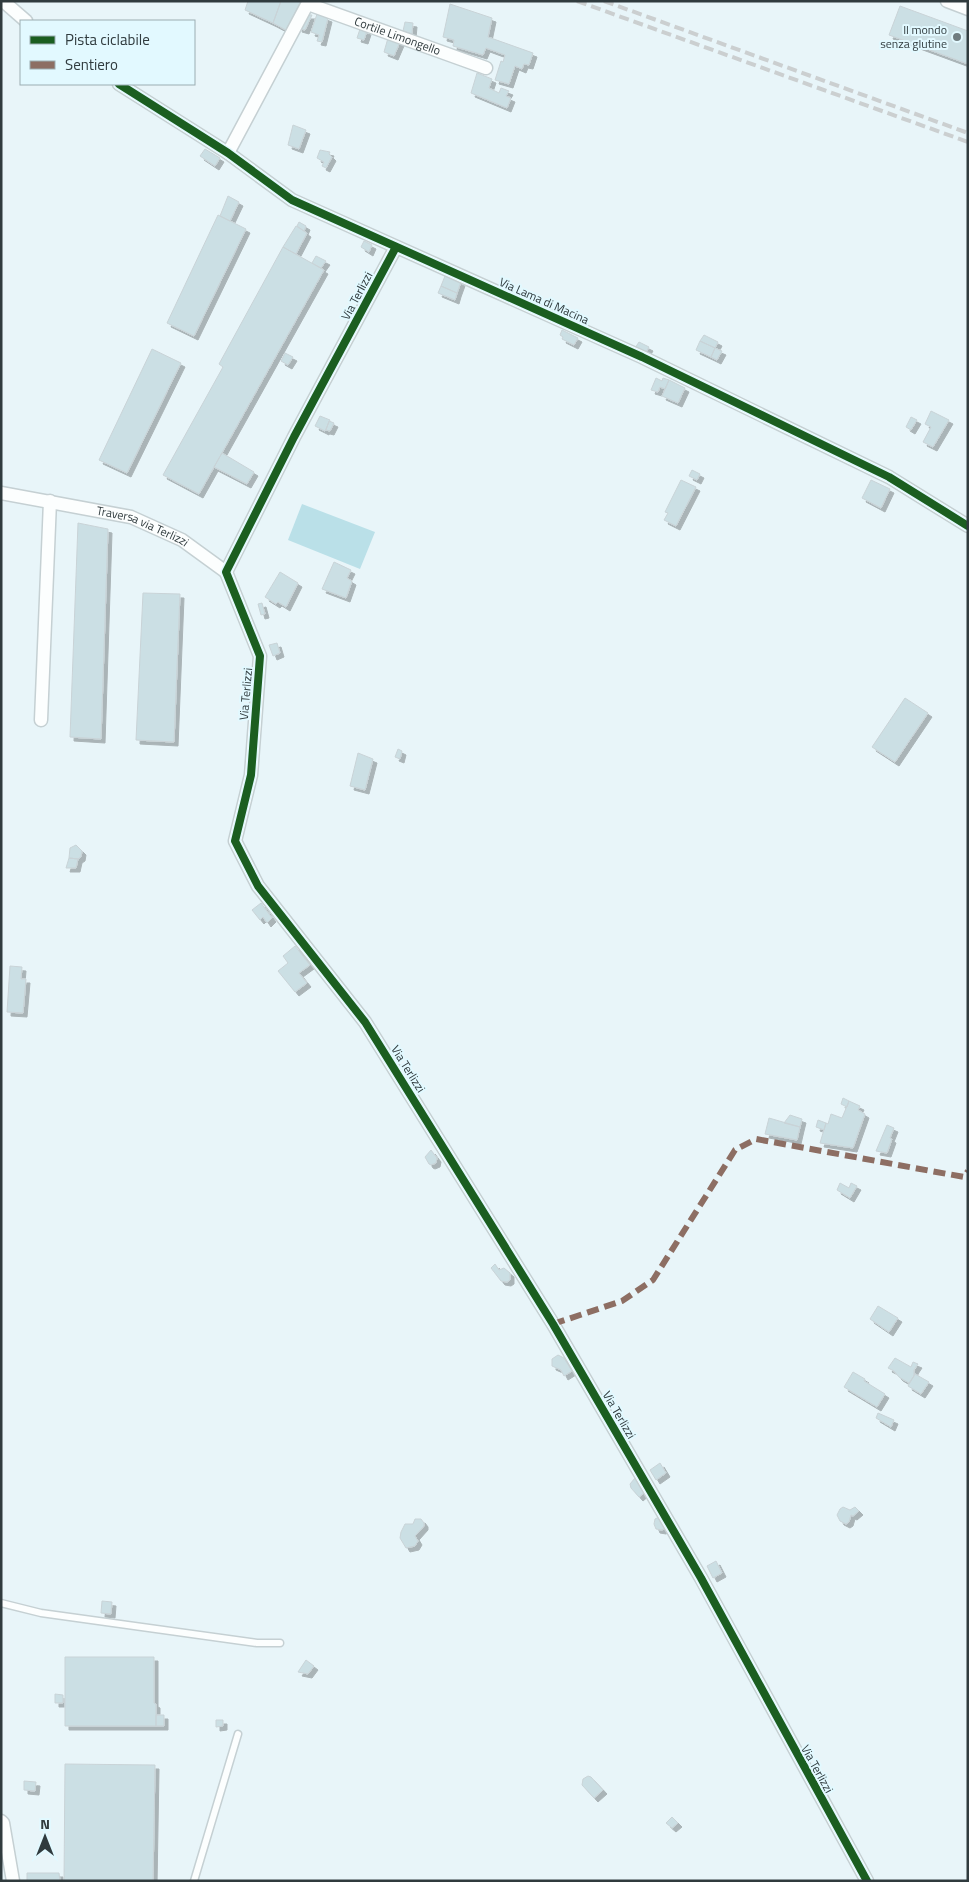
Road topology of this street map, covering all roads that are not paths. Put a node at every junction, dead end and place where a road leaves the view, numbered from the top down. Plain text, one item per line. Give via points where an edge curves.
1 (3, 1) edge
2 (947, 1) edge
3 (309, 3) edge
4 (968, 9) edge
5 (25, 20) edge
6 (486, 68) dead end
7 (120, 85) edge
8 (228, 153) junction
9 (396, 247) junction
10 (1, 493) edge
11 (50, 501) junction
12 (968, 526) edge
13 (226, 572) junction
14 (41, 720) dead end
15 (1, 1603) edge
16 (280, 1642) dead end
17 (238, 1734) dead end
18 (1, 1821) edge
19 (13, 1881) edge
20 (194, 1881) edge
21 (866, 1881) edge

1 - 5 street
2 - 4 street
3 - 6 street, Cortile Limongello
3 - 8 street
7 - 8 street, Via Lama di Macina
8 - 9 street, Via Lama di Macina via 292,200
9 - 12 street, Via Lama di Macina via 642,358 889,477
9 - 13 street, Via Terlizzi
10 - 11 street, Traversa via Terlizzi
11 - 13 street, Traversa via Terlizzi via 131,517 182,540
11 - 14 street
13 - 21 street, Via Terlizzi via 260,656 251,775 235,841 258,886 365,1022 553,1324 701,1578
15 - 16 lane via 41,1612 247,1642
17 - 20 lane
18 - 19 street

